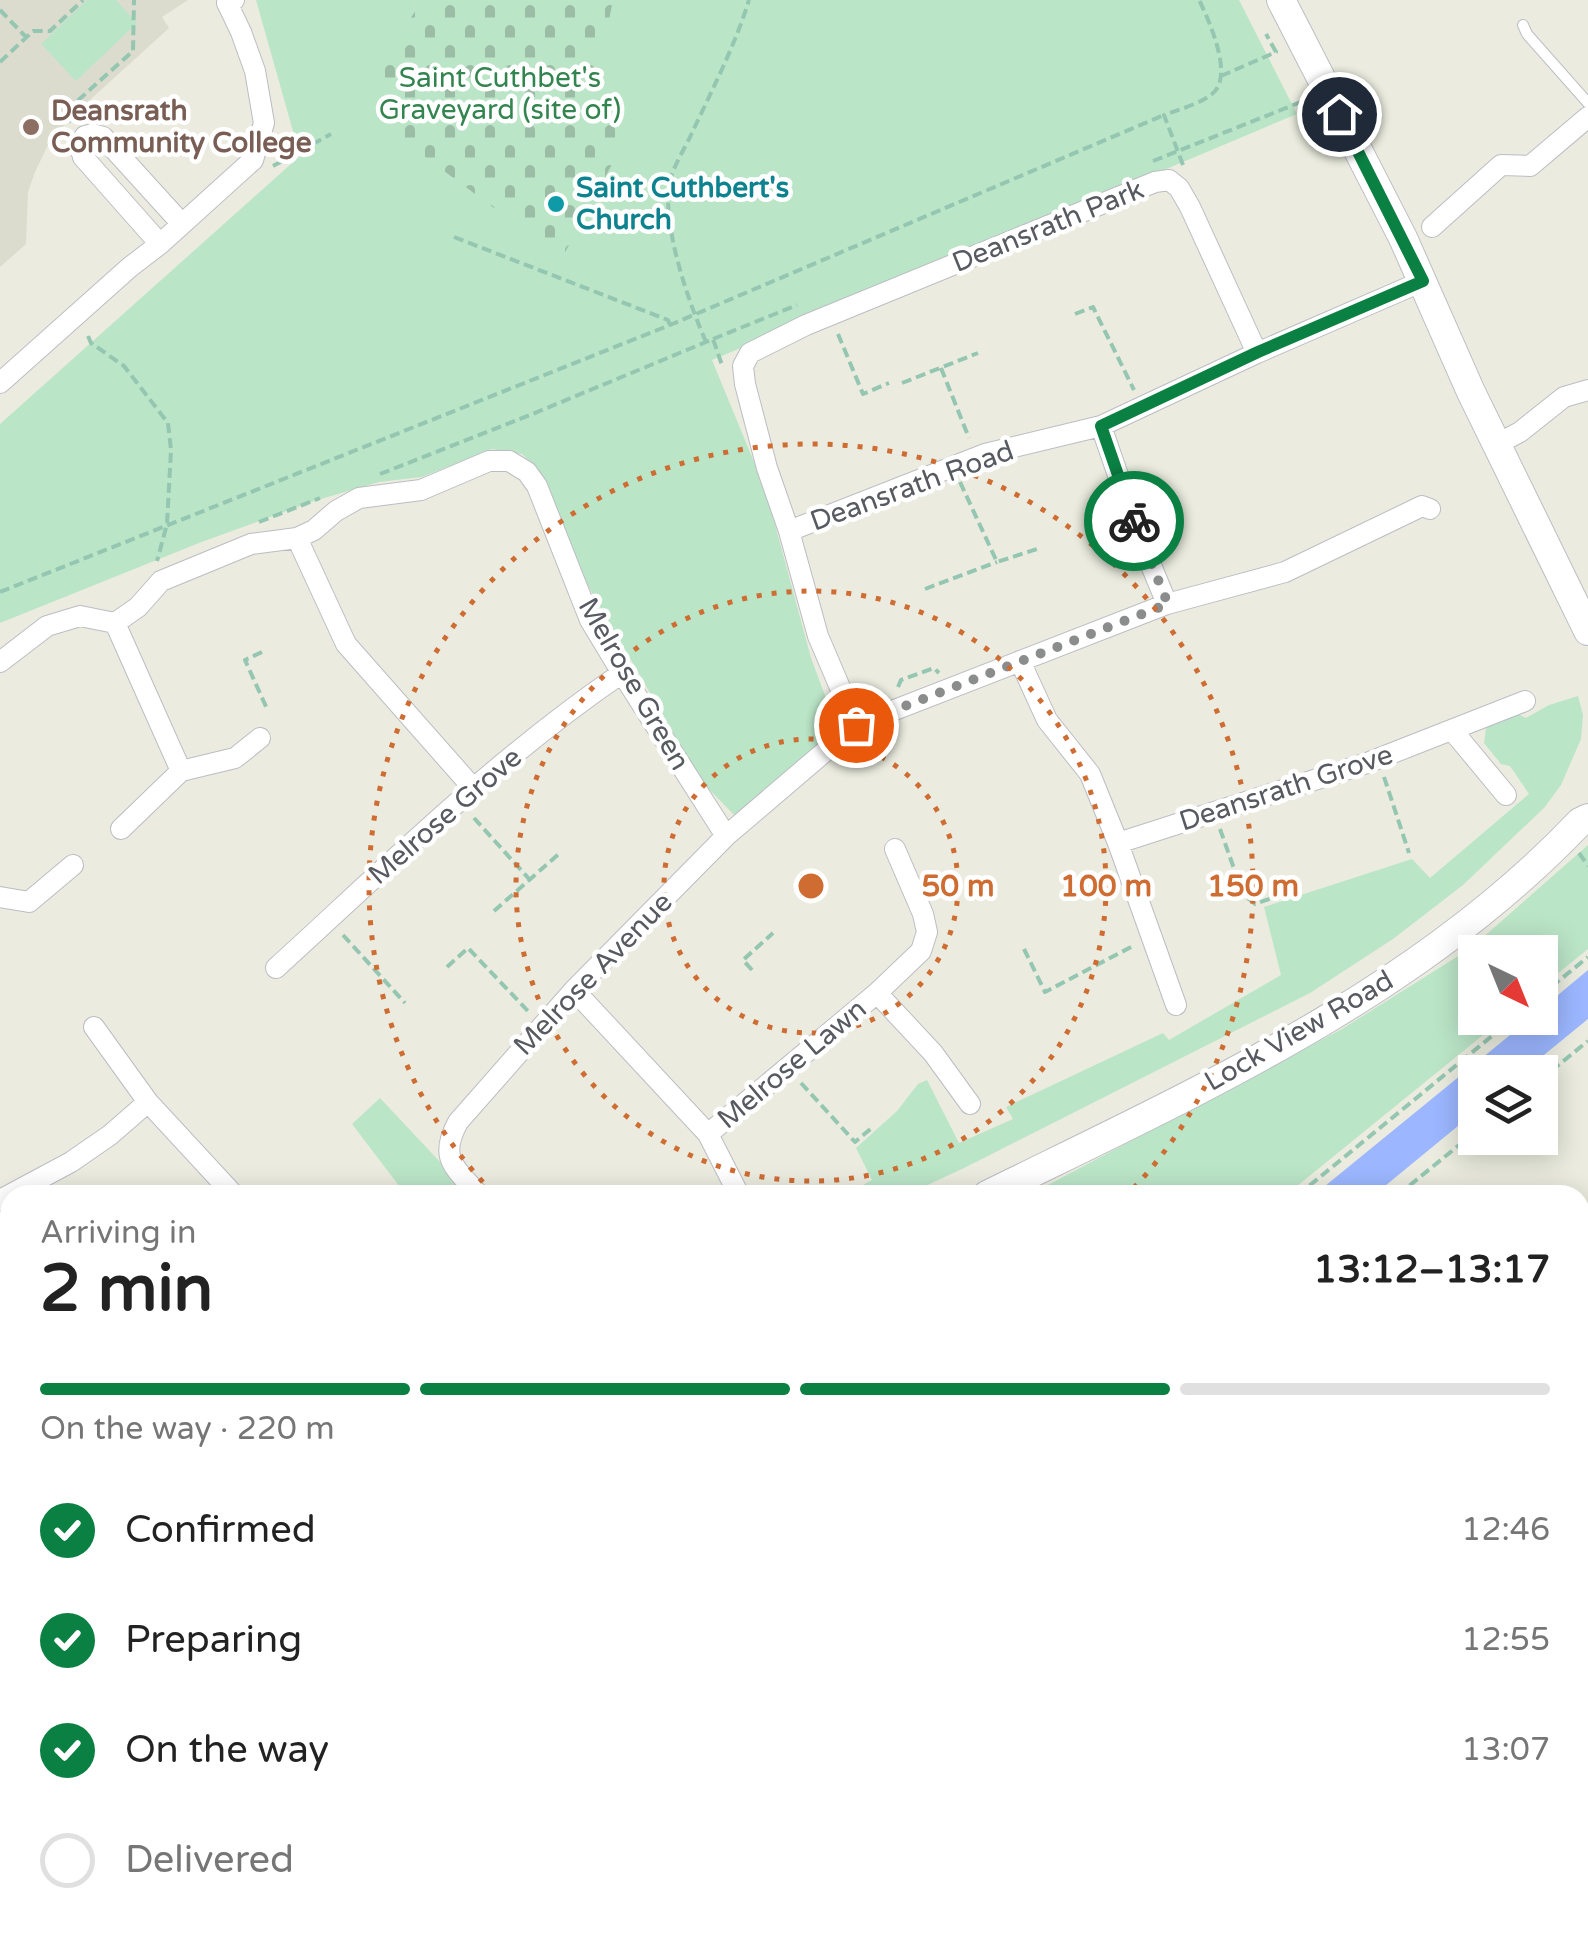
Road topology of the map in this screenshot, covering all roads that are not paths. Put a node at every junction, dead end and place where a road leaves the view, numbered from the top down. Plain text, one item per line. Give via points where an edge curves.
1 (234, 0) edge
2 (1281, 0) edge
3 (1523, 24) dead end
4 (1588, 103) edge
5 (1588, 117) edge
6 (182, 224) junction
7 (1432, 227) dead end
8 (160, 244) junction
9 (1423, 281) junction
10 (1258, 352) junction
11 (0, 384) edge
12 (1588, 390) edge
13 (1101, 426) junction
14 (1497, 444) junction
15 (1430, 509) dead end
16 (788, 531) junction
17 (297, 538) junction
18 (1168, 604) junction
19 (115, 622) junction
20 (1588, 631) edge
21 (0, 662) edge
22 (1020, 662) junction
23 (622, 674) junction
24 (1525, 701) dead end
25 (856, 725) junction
26 (1452, 730) junction
27 (260, 738) dead end
28 (181, 771) junction
29 (473, 788) junction
30 (1506, 795) dead end
31 (1586, 815) edge
32 (121, 829) dead end
33 (726, 836) junction
34 (1118, 842) junction
35 (895, 848) dead end
36 (73, 864) dead end
37 (0, 897) edge
38 (276, 968) dead end
39 (574, 990) junction
40 (877, 993) junction
41 (1176, 1004) dead end
42 (94, 1027) dead end
43 (148, 1102) junction
44 (970, 1104) dead end
45 (708, 1134) junction
46 (28, 1185) edge
47 (225, 1185) edge
48 (471, 1185) edge
49 (735, 1185) edge
50 (1007, 1185) edge

1 - 6 street via 226,4 255,71 264,124 253,160
2 - 9 street
3 - 4 lane
5 - 7 street via 1530,166 1502,164
6 - 8 street
6 - 8 street via 103,137 85,136 83,157
8 - 11 street
9 - 10 street, Deansrath Road
9 - 14 street
10 - 13 street, Deansrath Road
10 - 16 street, Deansrath Park via 1179,188 1156,182 750,354 745,384
12 - 14 street via 1564,397
13 - 16 street, Deansrath Road via 985,454
13 - 18 street
14 - 20 street
15 - 18 street via 1422,506 1285,572
16 - 25 street via 818,636
17 - 19 street via 251,544 161,581
17 - 23 street, Melrose Green via 359,498 421,490 489,461 510,461 537,486 590,620
17 - 29 street via 346,644
18 - 22 street
19 - 21 street via 80,616 48,626
19 - 28 street
22 - 25 street
22 - 34 street via 1047,720 1090,774
23 - 29 street, Melrose Grove
23 - 33 street, Melrose Green
24 - 26 street, Deansrath Grove
25 - 33 street, Melrose Avenue
26 - 30 street
26 - 34 street, Deansrath Grove
27 - 28 street via 235,758
28 - 32 street
29 - 38 street, Melrose Grove
31 - 50 street, Lock View Road via 1486,907 1384,985 1272,1051
33 - 39 street, Melrose Avenue
34 - 41 street
35 - 40 street, Melrose Lawn via 927,932 921,952
36 - 37 street via 29,902
39 - 45 street
39 - 48 street, Melrose Avenue via 449,1139 448,1155
40 - 44 street, Melrose Lawn via 933,1052
40 - 45 street, Melrose Lawn
42 - 43 street
43 - 46 street via 71,1162
43 - 47 street
45 - 49 street

